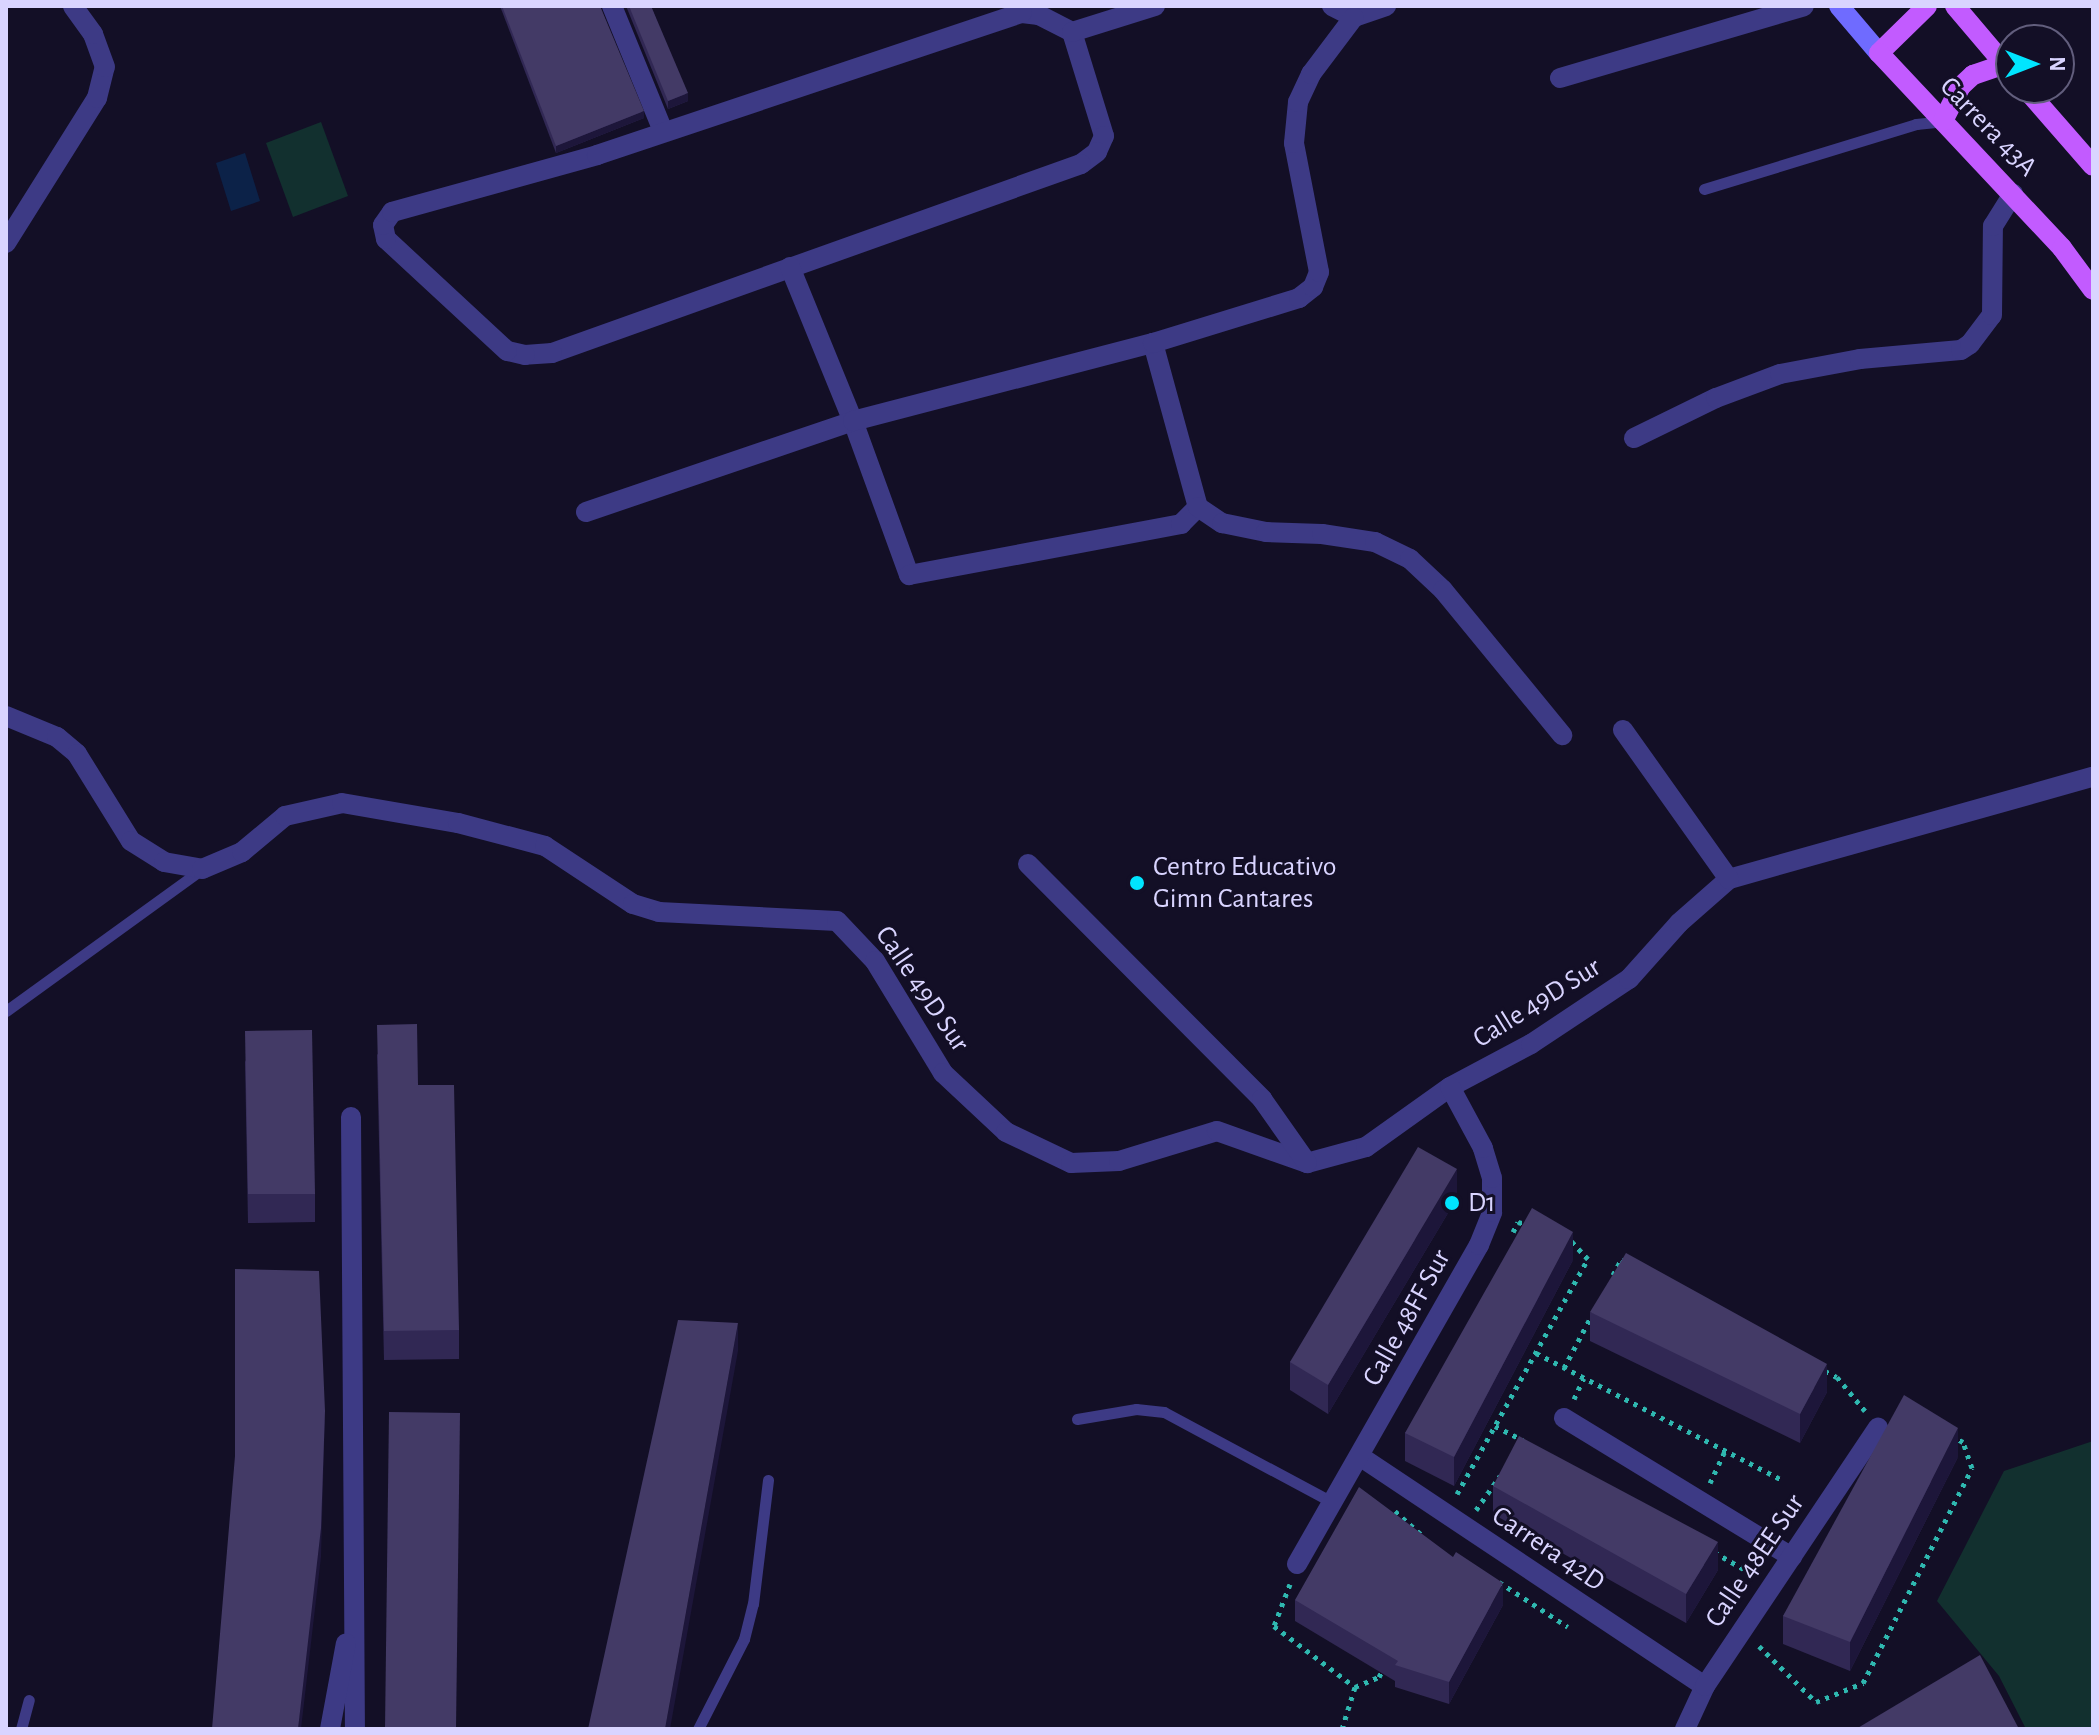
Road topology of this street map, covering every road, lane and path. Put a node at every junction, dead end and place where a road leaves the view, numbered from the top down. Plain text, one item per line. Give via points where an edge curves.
1 (73, 6) edge
2 (612, 6) edge
3 (1155, 6) edge
4 (1332, 6) edge
5 (1386, 6) edge
6 (1804, 6) edge
7 (1839, 6) edge
8 (1927, 6) edge
9 (1955, 6) edge
10 (1039, 10) edge
11 (1354, 17) junction
12 (1072, 32) junction
13 (1879, 53) junction
14 (1995, 53) edge
15 (1995, 67) edge
16 (1560, 78) dead end
17 (2039, 104) edge
18 (1943, 121) junction
19 (663, 131) junction
20 (2093, 166) edge
21 (1704, 189) dead end
22 (2013, 194) junction
23 (6, 243) edge
24 (790, 267) junction
25 (2093, 290) edge
26 (1153, 343) junction
27 (853, 421) junction
28 (1634, 438) dead end
29 (1198, 507) junction
30 (586, 512) dead end
31 (6, 716) edge
32 (1623, 730) dead end
33 (1562, 735) dead end
34 (2093, 777) edge
35 (1028, 864) dead end
36 (202, 869) junction
37 (1729, 879) junction
38 (6, 1011) edge
39 (1450, 1087) junction
40 (351, 1117) dead end
41 (1307, 1163) junction
42 (1542, 1230) edge
43 (1510, 1236) dead end
44 (1567, 1237) edge
45 (1634, 1268) edge
46 (1607, 1287) edge
47 (1599, 1301) edge
48 (1536, 1353) junction
49 (1564, 1368) junction
50 (1824, 1370) edge
51 (1564, 1418) dead end
52 (1077, 1419) dead end
53 (1495, 1426) junction
54 (1878, 1428) joint
55 (1950, 1435) edge
56 (1725, 1451) junction
57 (1518, 1454) edge
58 (1361, 1457) junction
59 (1509, 1465) edge
60 (1780, 1479) dead end
61 (768, 1480) dead end
62 (1482, 1498) dead end
63 (1700, 1501) junction
64 (1334, 1503) junction
65 (1386, 1504) edge
66 (1446, 1514) junction
67 (1432, 1544) edge
68 (1711, 1550) edge
69 (1792, 1557) junction
70 (1297, 1564) joint
71 (1497, 1581) edge
72 (1772, 1586) junction
73 (355, 1596) junction
74 (1742, 1630) junction
75 (1576, 1632) dead end
76 (1386, 1664) edge
77 (1705, 1686) junction
78 (1355, 1687) junction
79 (29, 1700) dead end
80 (21, 1729) edge
81 (330, 1729) edge
82 (355, 1729) edge
83 (698, 1729) edge
84 (1342, 1729) edge
85 (1685, 1729) edge

1 - 23 street via 93,34 105,67 97,98
2 - 19 street
3 - 12 street
4 - 11 street
5 - 11 street
6 - 16 street
7 - 13 main road, Carrera 43A
8 - 13 main road
9 - 14 main road, Carrera 43A
10 - 12 street
10 - 19 street
11 - 26 street via 1311,74 1298,102 1294,143 1319,272 1313,287 1299,298
12 - 24 street via 1104,136 1097,152 1081,164
13 - 18 main road, Carrera 43A
15 - 18 main road via 1967,81
17 - 20 main road, Carrera 43A
18 - 21 lane via 1916,124
18 - 22 main road, Carrera 43A
19 - 24 street via 597,155 392,212 383,225 386,239 507,351 525,355 552,353
22 - 25 main road, Carrera 43A
22 - 28 street via 1993,226 1992,315 1961,350 1780,374
24 - 27 street
26 - 27 street
26 - 29 street
27 - 29 street via 909,575 1181,524
27 - 30 street
29 - 33 street via 1222,523 1375,542 1410,559 1443,590
31 - 36 street via 57,737 77,754 131,841 164,862
32 - 37 street
34 - 37 street, Calle 49D Sur
35 - 41 street via 1262,1099
36 - 38 lane
36 - 41 street, Calle 49D Sur via 242,852 285,816 342,803 458,823 545,846 633,904 659,912 837,921 875,961 943,1073 1006,1132 1071,1163 1119,1161 1217,1131
37 - 39 street, Calle 49D Sur via 1679,923 1629,979 1531,1044
39 - 41 street, Calle 49D Sur via 1366,1147
39 - 58 street, Calle 48FF Sur via 1483,1148 1492,1178 1492,1212 1479,1245
40 - 73 street
42 - 43 path via 1518,1222
44 - 48 path via 1588,1259
45 - 46 path via 1621,1260
47 - 49 path
48 - 49 path
48 - 53 path
49 - 56 path
50 - 54 path via 1837,1377
51 - 63 street
52 - 64 lane via 1136,1409 1164,1412
53 - 57 path via 1528,1443
53 - 66 path
54 - 69 street, Calle 48EE Sur
55 - 74 path via 1963,1442 1972,1468 1863,1683 1816,1702
56 - 60 path
56 - 63 path
58 - 64 street, Calle 48FF Sur
58 - 66 street, Carrera 42D
59 - 62 path
61 - 83 lane via 744,1639
63 - 69 street
64 - 70 street, Calle 48FF Sur
65 - 67 path
66 - 77 street, Carrera 42D
68 - 72 path
69 - 72 street, Calle 48EE Sur
70 - 78 path via 1274,1626
71 - 75 path
72 - 74 street, Calle 48EE Sur
73 - 81 street
73 - 82 street
74 - 77 street, Calle 48EE Sur
76 - 78 path via 1379,1677
77 - 85 street, Calle 48EE Sur
78 - 84 path
79 - 80 lane

